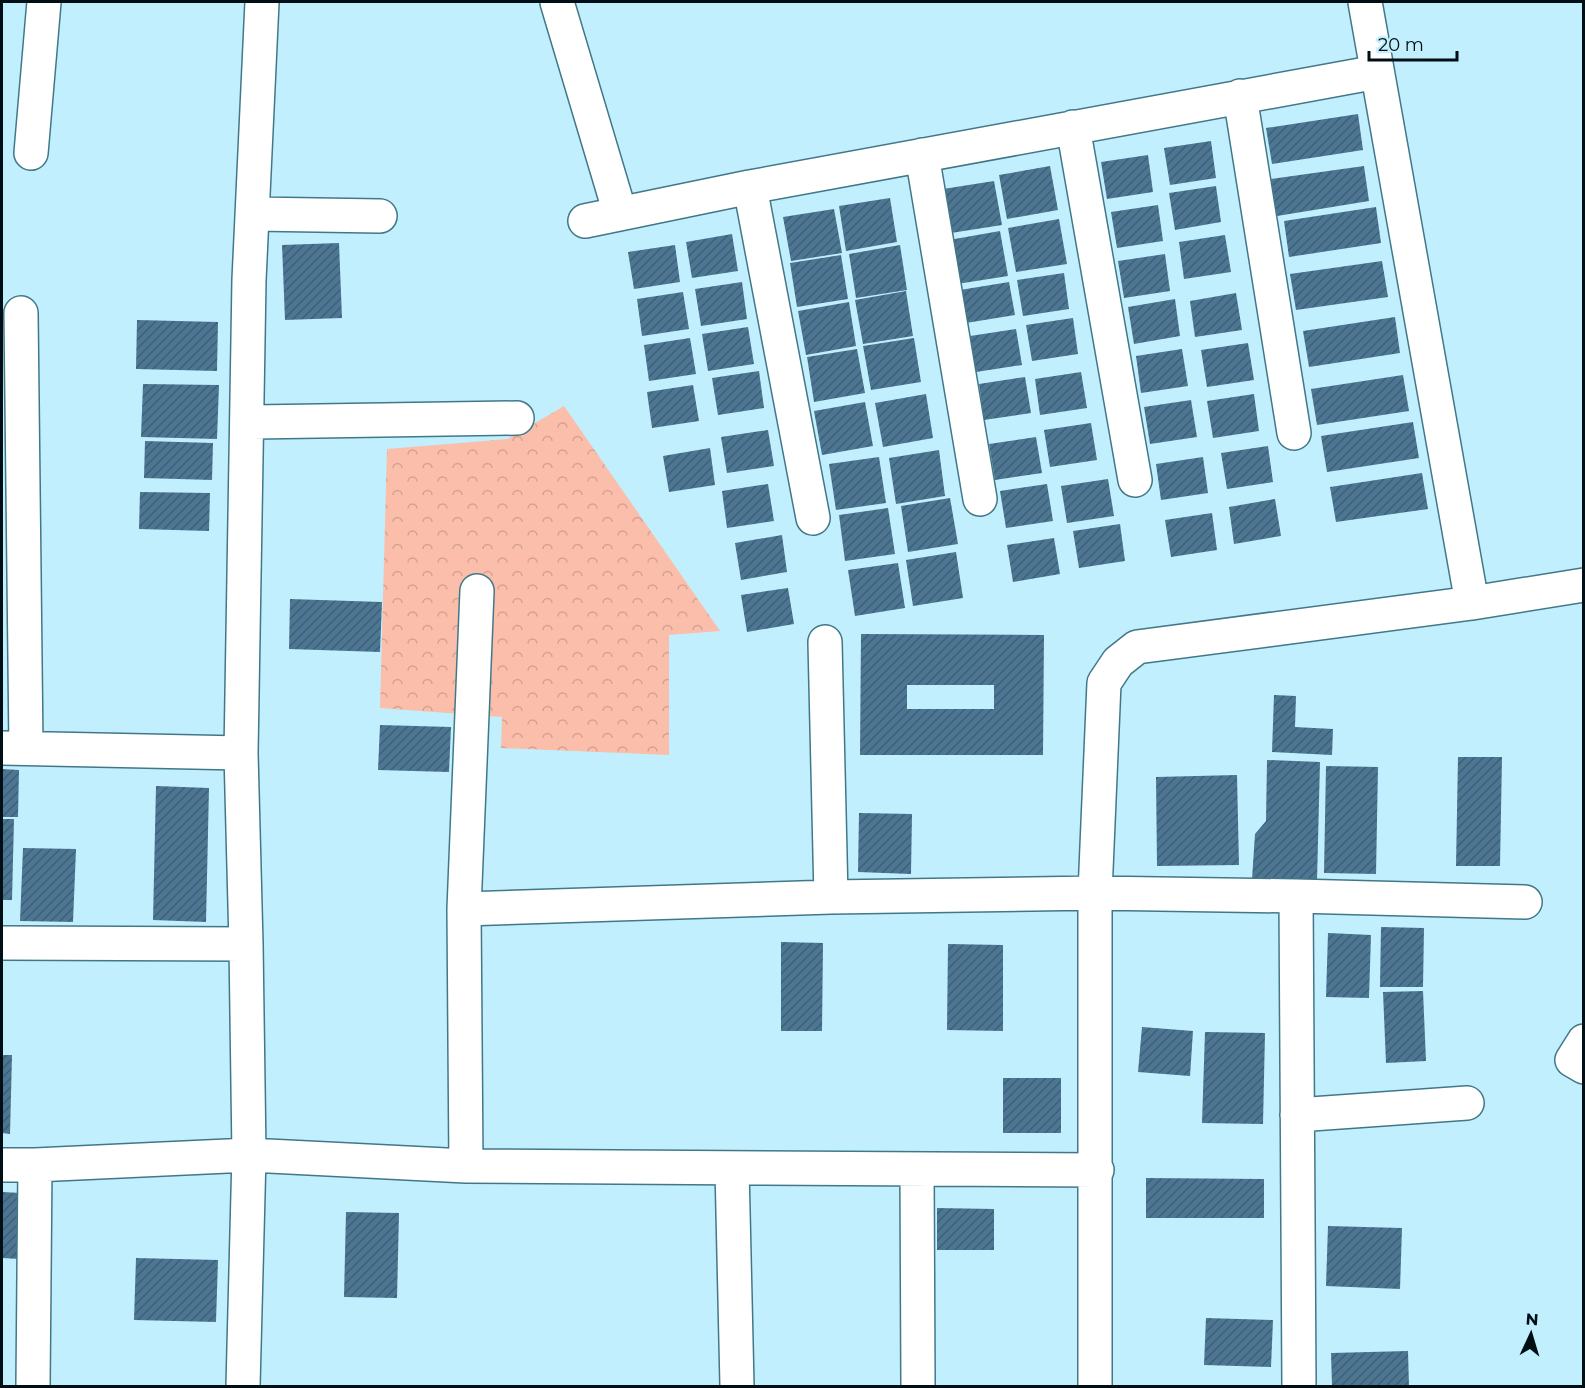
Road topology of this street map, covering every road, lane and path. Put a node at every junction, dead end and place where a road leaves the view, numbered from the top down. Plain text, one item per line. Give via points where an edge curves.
1 (44, 2) edge
2 (262, 2) edge
3 (557, 2) edge
4 (1365, 2) edge
5 (1377, 72) junction
6 (1240, 96) junction
7 (1073, 127) junction
8 (31, 153) dead end
9 (922, 155) junction
10 (750, 187) junction
11 (620, 213) junction
12 (253, 214) junction
13 (380, 216) dead end
14 (585, 220) dead end
15 (21, 313) dead end
16 (517, 418) dead end
17 (247, 422) junction
18 (1294, 433) dead end
19 (1135, 480) dead end
20 (980, 499) dead end
21 (813, 518) dead end
22 (1584, 585) edge
23 (477, 591) dead end
24 (1472, 603) junction
25 (825, 642) dead end
26 (14, 748) edge
27 (241, 753) junction
28 (1095, 893) junction
29 (1296, 896) junction
30 (831, 897) junction
31 (1525, 902) dead end
32 (464, 909) junction
33 (2, 943) edge
34 (246, 944) junction
35 (1584, 1041) edge
36 (1584, 1067) edge
37 (1467, 1103) dead end
38 (1297, 1115) junction
39 (249, 1155) junction
40 (2, 1165) edge
41 (35, 1165) junction
42 (466, 1166) junction
43 (732, 1167) junction
44 (917, 1169) junction
45 (1097, 1170) junction
46 (33, 1386) edge
47 (243, 1386) edge
48 (737, 1386) edge
49 (918, 1386) edge
50 (1095, 1386) edge
51 (1299, 1386) edge

1 - 8 street
2 - 12 street
3 - 11 street
4 - 5 street
5 - 6 street
5 - 24 street
6 - 7 street
6 - 18 street
7 - 9 street
7 - 19 street
9 - 10 street
9 - 20 street
10 - 11 street
10 - 21 street
11 - 14 street
12 - 13 street
12 - 17 street
15 - 26 street
16 - 17 street
17 - 27 street
22 - 24 street
23 - 32 street
24 - 28 street via 1137,647 1118,662 1104,683
25 - 30 street
26 - 27 street
27 - 34 street
28 - 29 street
28 - 30 street
28 - 45 street
29 - 31 street
29 - 38 street
30 - 32 street
32 - 42 street
33 - 34 street
34 - 39 street
35 - 36 street via 1572,1060
37 - 38 street
38 - 51 street
39 - 41 street
39 - 42 street
39 - 47 street
40 - 41 street
41 - 46 street
42 - 43 street
43 - 44 street
43 - 48 street
44 - 45 street
44 - 49 street
45 - 50 street

